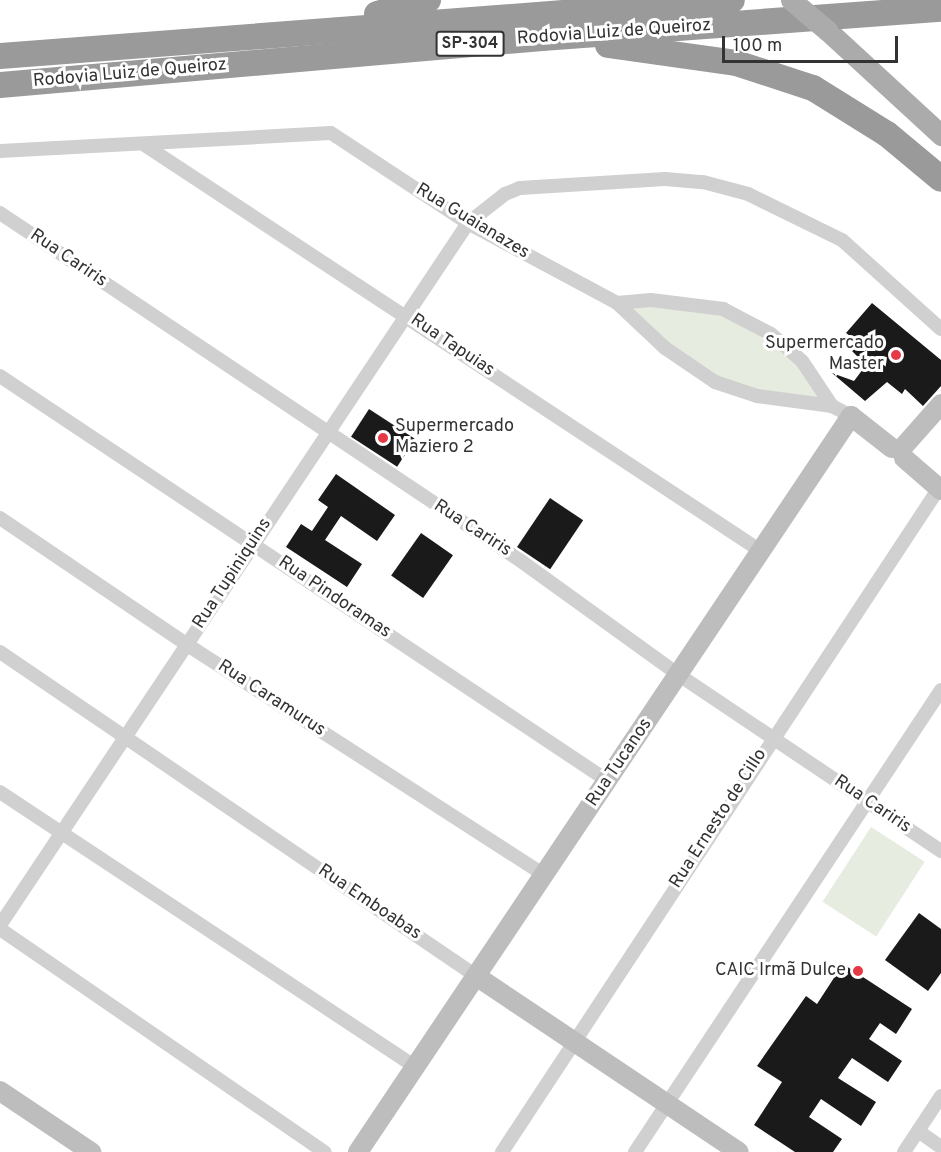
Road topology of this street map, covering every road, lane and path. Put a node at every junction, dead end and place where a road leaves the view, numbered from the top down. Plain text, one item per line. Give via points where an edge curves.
1 (428, 0) edge
2 (732, 0) edge
3 (791, 0) edge
4 (807, 0) edge
5 (941, 9) edge
6 (834, 30) junction
7 (542, 38) junction
8 (243, 39) junction
9 (0, 56) edge
10 (0, 84) edge
11 (941, 121) edge
12 (941, 135) edge
13 (143, 144) junction
14 (0, 151) edge
15 (941, 179) edge
16 (0, 213) edge
17 (468, 223) junction
18 (616, 303) junction
19 (406, 316) junction
20 (941, 329) edge
21 (0, 376) edge
22 (941, 404) edge
23 (832, 406) junction
24 (851, 416) junction
25 (327, 434) junction
26 (900, 451) junction
27 (940, 489) edge
28 (0, 518) edge
29 (253, 544) junction
30 (761, 551) junction
31 (186, 644) junction
32 (0, 652) edge
33 (679, 675) junction
34 (941, 690) edge
35 (125, 737) junction
36 (771, 738) junction
37 (608, 781) junction
38 (0, 792) edge
39 (867, 801) junction
40 (61, 833) junction
41 (941, 851) edge
42 (546, 875) junction
43 (0, 927) edge
44 (476, 976) junction
45 (574, 1042) junction
46 (416, 1067) junction
47 (0, 1091) edge
48 (941, 1096) edge
49 (667, 1105) junction
50 (918, 1131) junction
51 (941, 1147) edge
52 (91, 1152) edge
53 (325, 1152) edge
54 (358, 1152) edge
55 (502, 1152) edge
56 (635, 1152) edge
57 (739, 1152) edge
58 (904, 1152) edge

1 - 8 highway via 405,9
2 - 8 highway, Rodovia Luiz de Queiroz / SP-304
3 - 6 main road, bridge
4 - 6 main road
5 - 7 highway, Rodovia Luiz de Queiroz / SP-304
6 - 11 main road
6 - 12 main road
7 - 10 highway, Rodovia Luiz de Queiroz / SP-304
7 - 15 highway via 699,56 778,74 847,107
8 - 9 highway, Rodovia Luiz de Queiroz / SP-304
13 - 14 street
13 - 17 street, Rua Guaianazes via 331,133
13 - 19 street, Rua Tapuias
16 - 25 street, Rua Cariris
17 - 18 street, Rua Guaianazes
17 - 19 street, Rua Tupiniquins
17 - 20 street, Rua Tupiniquins via 505,194 520,188 665,178 704,182 748,194 842,240
18 - 23 street, Rua Guaianazes via 665,348 715,382 758,396
18 - 23 street, Rua Guaianazes via 651,300 723,309 771,334 802,361
19 - 25 street, Rua Tupiniquins
19 - 30 street, Rua Tapuias
21 - 29 street, Rua Pindoramas
22 - 26 street
23 - 24 street, Rua Guaianazes
24 - 26 street
24 - 30 street, Rua Tucanos
25 - 29 street, Rua Tupiniquins
25 - 33 street, Rua Cariris via 521,561
26 - 27 street
27 - 36 street, Rua Ernesto de Cillo
28 - 31 street, Rua Caramurus
29 - 31 street, Rua Tupiniquins
29 - 37 street, Rua Pindoramas
30 - 33 street, Rua Tucanos
31 - 35 street, Rua Tupiniquins
31 - 42 street, Rua Caramurus
32 - 35 street, Rua Emboabas
33 - 36 street, Rua Cariris
33 - 37 street, Rua Tucanos
34 - 39 street
35 - 40 street, Rua Tupiniquins
35 - 44 street, Rua Emboabas
36 - 39 street, Rua Cariris
36 - 45 street, Rua Ernesto de Cillo
37 - 42 street, Rua Tucanos
38 - 40 street
39 - 41 street, Rua Cariris
39 - 49 street
40 - 43 street, Rua Tupiniquins
40 - 46 street
42 - 44 street, Rua Tucanos
43 - 53 street
44 - 45 street, Rua Emboabas
44 - 46 street, Rua Tucanos
45 - 49 street, Rua Emboabas
45 - 55 street, Rua Ernesto de Cillo
46 - 54 street, Rua Tucanos
47 - 52 street
48 - 50 street
49 - 56 street
49 - 57 street, Rua Emboabas
50 - 51 street
50 - 58 street

